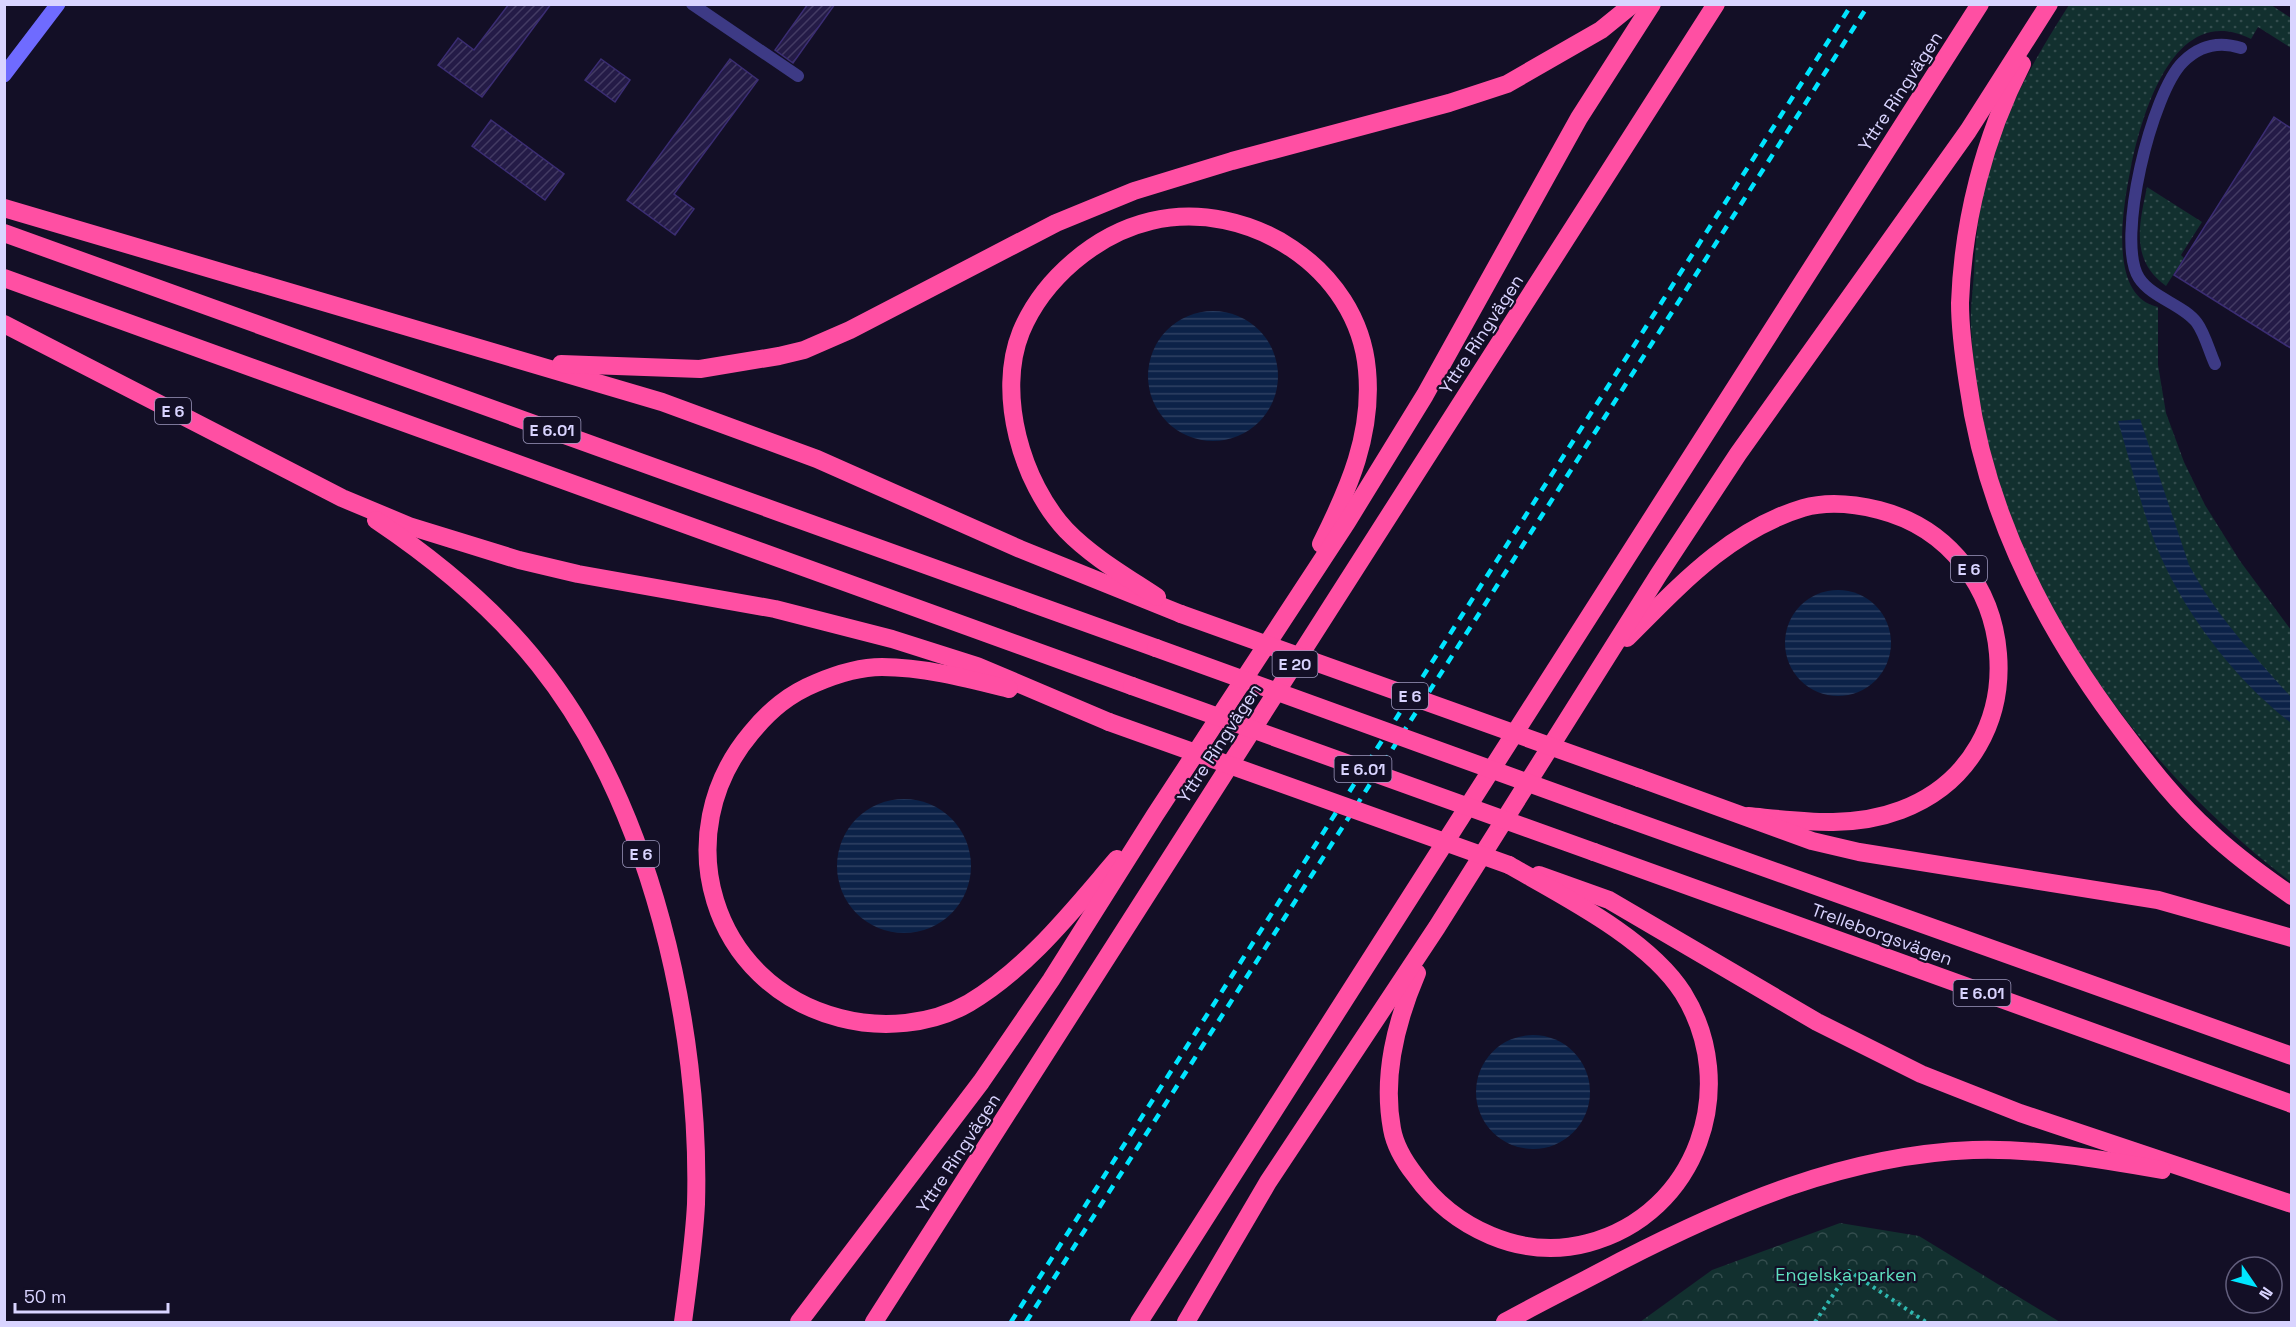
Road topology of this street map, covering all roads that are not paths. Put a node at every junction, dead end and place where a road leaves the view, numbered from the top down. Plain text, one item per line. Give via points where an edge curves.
1 (58, 4) edge
2 (692, 4) edge
3 (1633, 4) edge
4 (1652, 4) edge
5 (1716, 4) edge
6 (1980, 4) edge
7 (2051, 4) edge
8 (2241, 48) dead end
9 (4, 75) edge
10 (798, 76) dead end
11 (4, 207) edge
12 (4, 233) edge
13 (4, 278) edge
14 (4, 324) edge
15 (532, 363) junction
16 (2215, 364) dead end
17 (342, 498) junction
18 (1289, 610) junction
19 (1181, 614) junction
20 (1603, 663) junction
21 (1054, 700) junction
22 (1155, 815) junction
23 (1748, 816) junction
24 (1569, 891) junction
25 (2292, 896) edge
26 (1437, 927) junction
27 (2292, 938) edge
28 (2292, 1056) edge
29 (2292, 1104) edge
30 (2229, 1182) junction
31 (2292, 1204) edge
32 (683, 1323) edge
33 (799, 1323) edge
34 (874, 1323) edge
35 (1139, 1323) edge
36 (1186, 1323) edge
37 (1505, 1323) edge

1 - 9 street
2 - 10 lane
3 - 15 highway via 1601,30 1507,84 1134,191 1056,223 804,350 700,369
4 - 18 highway via 1579,118 1425,395
5 - 34 highway, Yttre Ringvägen / E 20
6 - 35 highway, Yttre Ringvägen
7 - 20 highway via 1968,131 1738,453
7 - 25 highway via 2015,78 1984,157 1969,219 1960,305 1980,454 2002,518 2037,598 2070,659 2147,764 2208,831
8 - 16 lane via 2213,44 2182,63 2149,129 2133,204 2132,257 2139,278 2196,321
11 - 15 highway, E 6
12 - 28 highway, Trelleborgsvägen / E 6.01, bridge
13 - 29 highway, Trelleborgsvägen / E 6.01, bridge
14 - 17 highway, E 6
15 - 19 highway, E 6 via 662,402 817,459 1020,549
17 - 21 highway via 409,526 519,560 775,609 892,639 977,666
17 - 32 highway, E 6 via 443,568 493,614 539,665 575,716 614,785 654,896 671,967 694,1109 696,1205
18 - 19 highway via 1358,463 1367,401 1363,349 1355,324 1331,283 1290,245 1244,224 1172,217 1127,228 1105,240 1050,285 1021,333 1012,388 1017,436 1037,486 1066,530 1092,553
18 - 22 highway
19 - 23 highway, E 6, bridge
20 - 23 highway, E 6 via 1679,586 1732,541 1802,508 1851,505 1888,512 1926,530 1969,569 1989,607 2000,659 1990,719 1964,765 1936,791 1901,810 1882,815 1837,824
20 - 26 highway, E 6
21 - 22 highway via 974,681 882,667 842,672 794,692 766,714 727,768 713,806 707,839 708,874 726,929 739,952 768,982 823,1014 892,1025 941,1014 968,1004 1030,955
21 - 24 highway, bridge via 1509,865
22 - 33 highway via 988,1073
23 - 27 highway via 1812,841 1859,852 2158,900
24 - 26 highway via 1636,943 1683,992 1701,1029 1709,1071 1703,1132 1681,1178 1642,1217 1587,1244 1531,1246 1492,1237 1470,1227 1440,1206 1399,1152 1390,1110 1390,1058 1406,1000
24 - 30 highway via 1609,900 1817,1022 1921,1074 2020,1113
26 - 36 highway, E 6 via 1268,1182
30 - 31 highway
30 - 37 highway via 2098,1159 2025,1152 1975,1150 1904,1156 1839,1170 1732,1206

